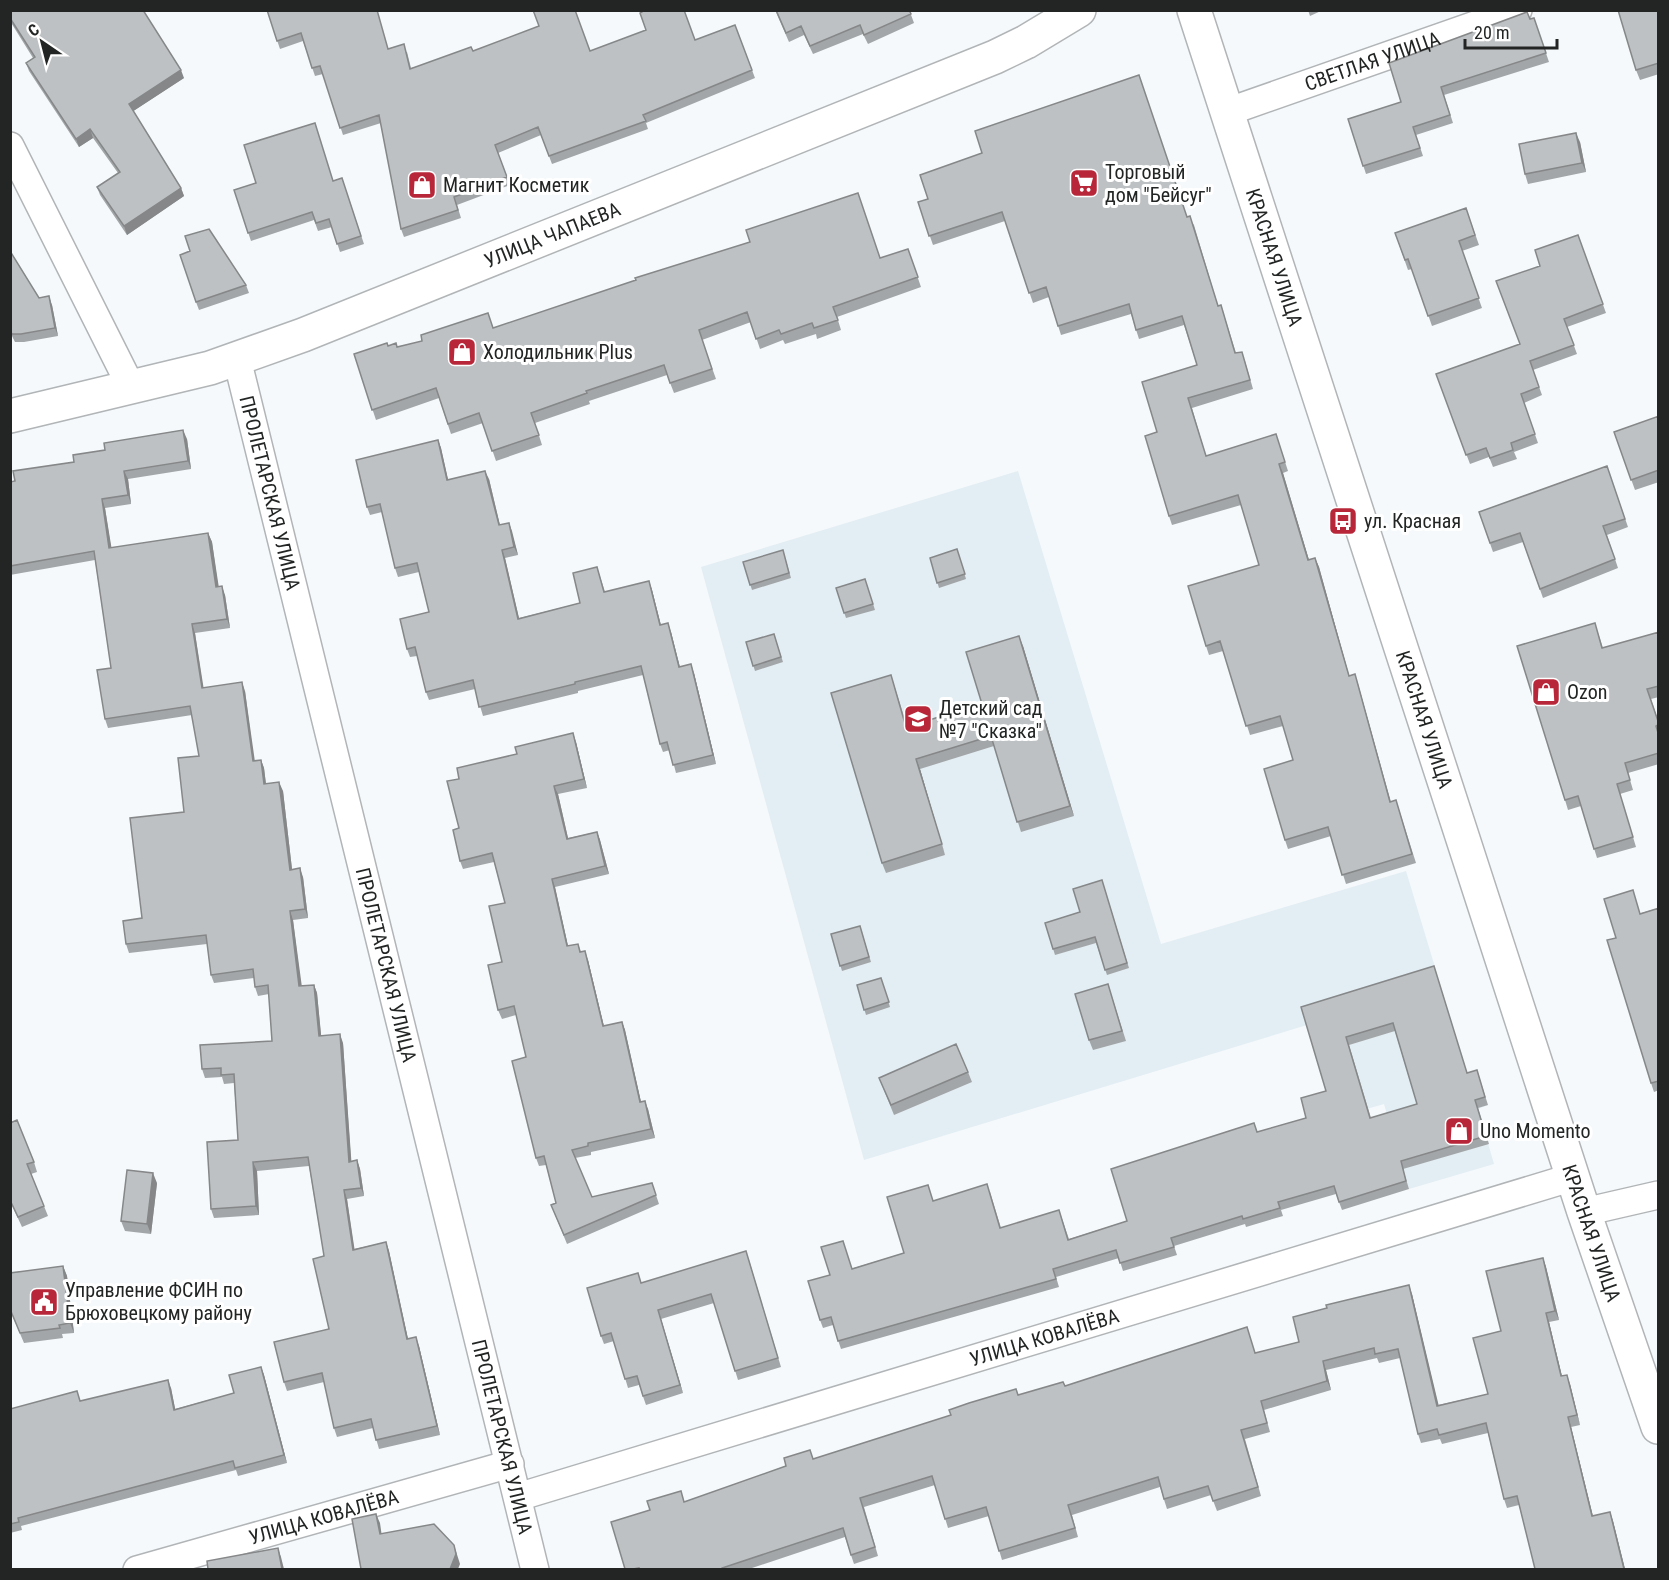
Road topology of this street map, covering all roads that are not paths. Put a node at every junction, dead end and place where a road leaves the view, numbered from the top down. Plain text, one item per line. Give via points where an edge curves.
1 (1079, 10) edge
2 (1194, 10) edge
3 (1518, 10) edge
4 (1227, 112) junction
5 (10, 146) edge
6 (237, 359) junction
7 (131, 387) junction
8 (10, 416) edge
9 (1573, 1177) junction
10 (1659, 1195) edge
11 (1584, 1212) junction
12 (1659, 1427) edge
13 (510, 1464) junction
14 (518, 1497) junction
15 (137, 1569) edge
16 (535, 1569) edge

1 - 6 street, УЛИЦА ЧАПАЕВА via 995,57
2 - 4 street, КРАСНАЯ УЛИЦА
3 - 4 street, СВЕТЛАЯ УЛИЦА
4 - 9 street, КРАСНАЯ УЛИЦА
5 - 7 street
6 - 7 street, УЛИЦА ЧАПАЕВА
6 - 13 street, ПРОЛЕТАРСКАЯ УЛИЦА
7 - 8 street, УЛИЦА ЧАПАЕВА
9 - 11 street, КРАСНАЯ УЛИЦА
9 - 14 street, УЛИЦА КОВАЛЁВА
10 - 11 street
11 - 12 street, КРАСНАЯ УЛИЦА
13 - 14 street, ПРОЛЕТАРСКАЯ УЛИЦА
13 - 15 street, УЛИЦА КОВАЛЁВА
14 - 16 street, ПРОЛЕТАРСКАЯ УЛИЦА

